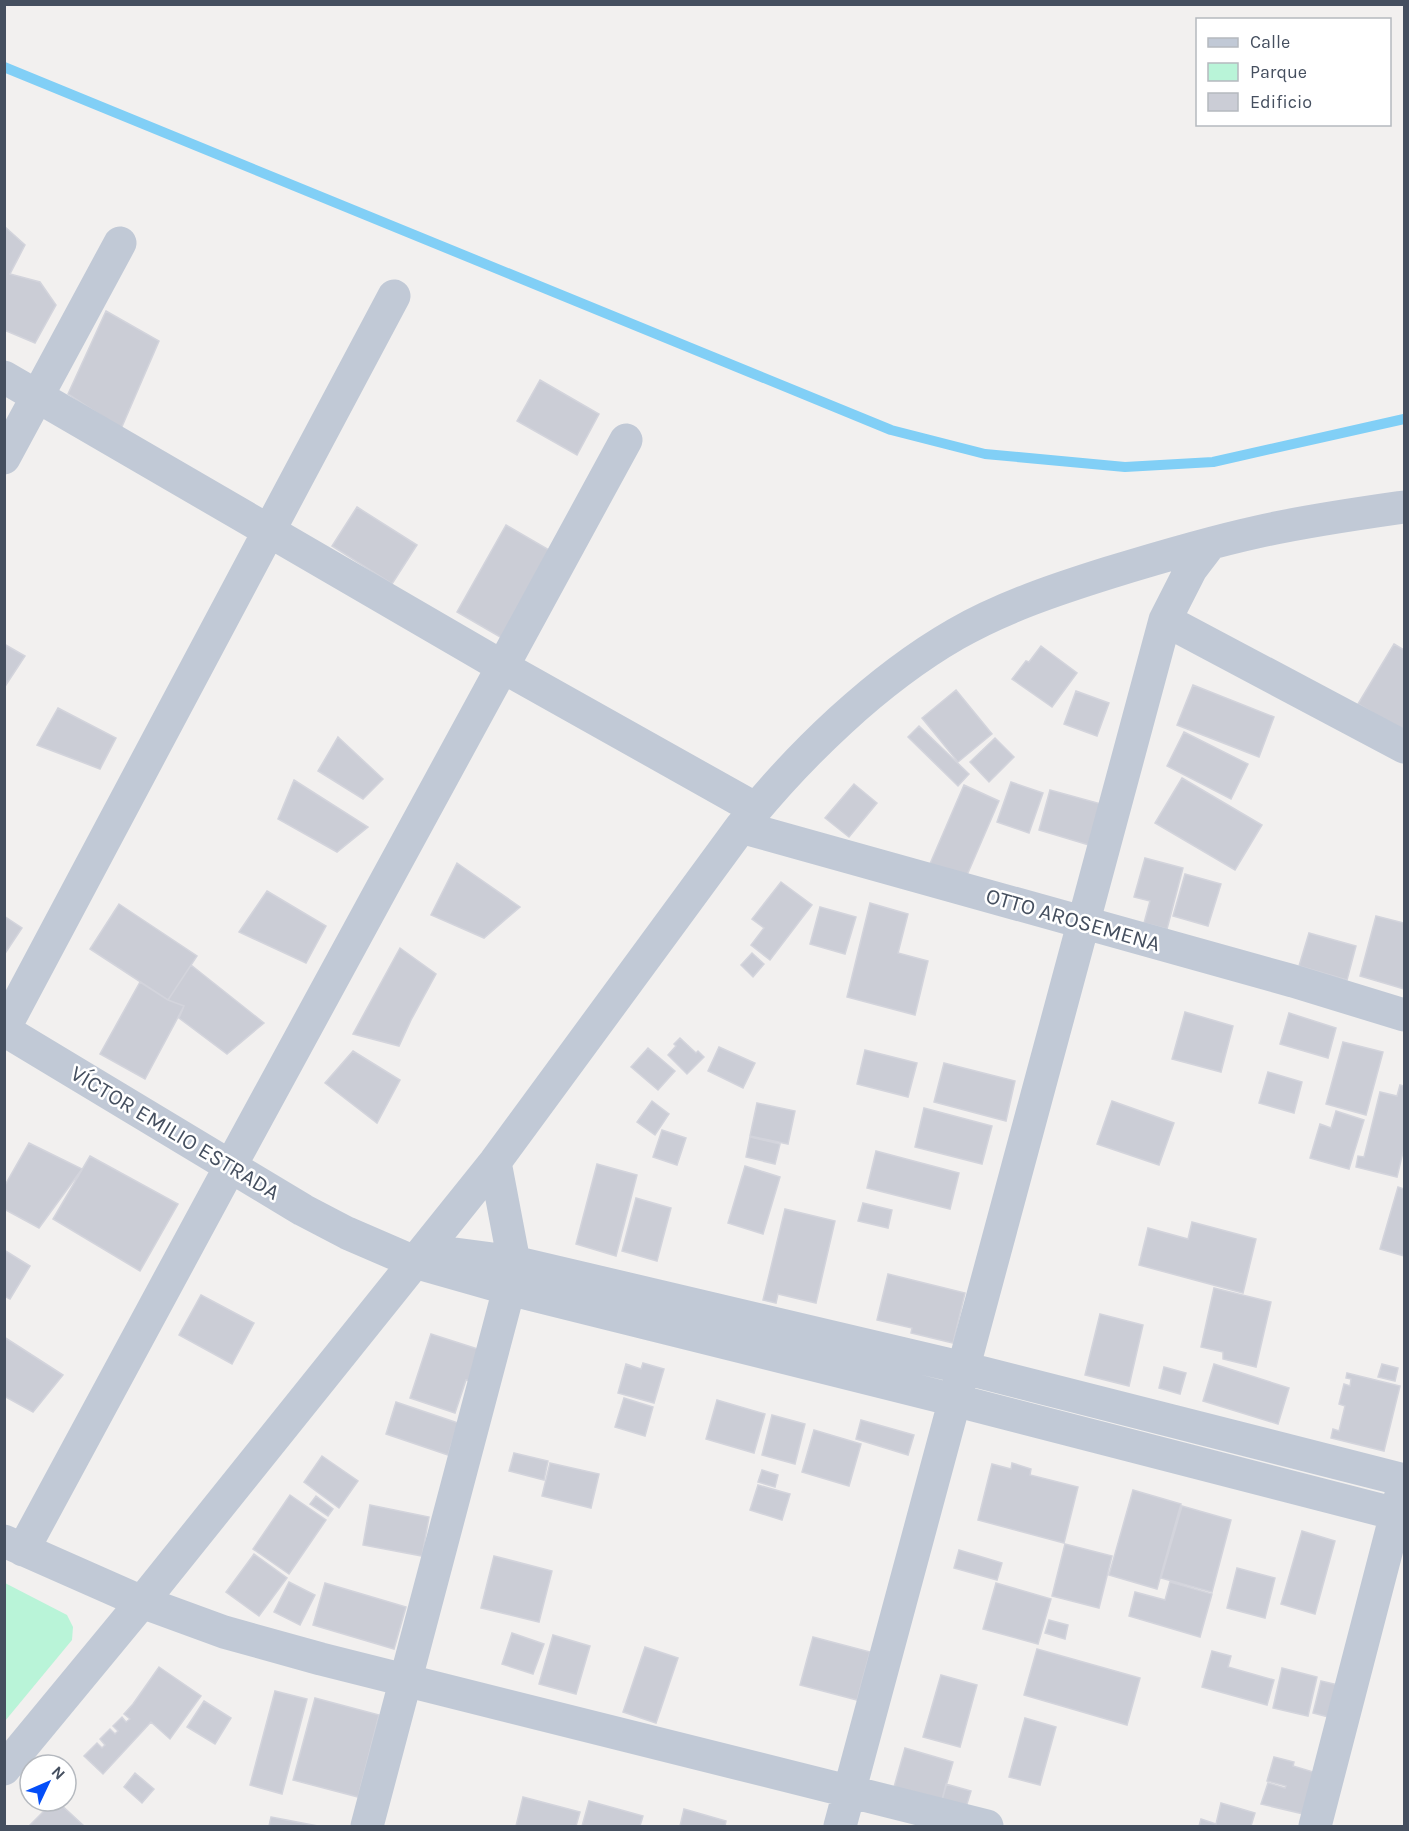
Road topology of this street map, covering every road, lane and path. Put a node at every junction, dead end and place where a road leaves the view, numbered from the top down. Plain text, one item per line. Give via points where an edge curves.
1 (120, 243) dead end
2 (394, 296) dead end
3 (4, 377) edge
4 (37, 397) junction
5 (626, 440) dead end
6 (4, 458) edge
7 (1404, 507) edge
8 (269, 531) junction
9 (1210, 544) junction
10 (1166, 620) junction
11 (503, 667) junction
12 (1404, 747) edge
13 (748, 818) junction
14 (1083, 923) junction
15 (1404, 1014) edge
16 (4, 1030) edge
17 (495, 1162) junction
18 (230, 1167) junction
19 (420, 1256) junction
20 (511, 1275) junction
21 (964, 1368) junction
22 (954, 1400) junction
23 (1404, 1480) edge
24 (1401, 1515) edge
25 (14, 1545) edge
26 (142, 1602) junction
27 (405, 1680) junction
28 (4, 1769) edge
29 (849, 1792) junction
30 (367, 1827) edge
31 (840, 1827) edge
32 (987, 1827) edge
33 (1315, 1827) edge

1 - 4 street
2 - 8 street
3 - 4 street, OTTO AROSEMENA
4 - 6 street
4 - 8 street, OTTO AROSEMENA
5 - 11 street
7 - 9 street
8 - 11 street, OTTO AROSEMENA
8 - 16 street
9 - 10 street via 1191,569
9 - 13 street via 1076,583 957,633 866,699 821,740
10 - 12 street
10 - 14 street
11 - 13 street, OTTO AROSEMENA
11 - 18 street
13 - 14 street, OTTO AROSEMENA
13 - 17 street
14 - 15 street, OTTO AROSEMENA
14 - 21 street
16 - 18 street, VÍCTOR EMILIO ESTRADA
17 - 19 street
17 - 20 street
18 - 19 street, VÍCTOR EMILIO ESTRADA via 347,1233
18 - 25 street
19 - 20 street, VÍCTOR EMILIO ESTRADA
19 - 26 street
20 - 21 street
20 - 22 street
20 - 27 street
21 - 22 street
21 - 23 street
22 - 24 street
22 - 29 street
23 - 24 street
24 - 33 street
25 - 26 street
26 - 27 street via 224,1632
26 - 28 street
27 - 29 street
27 - 30 street
29 - 31 street
29 - 32 street

